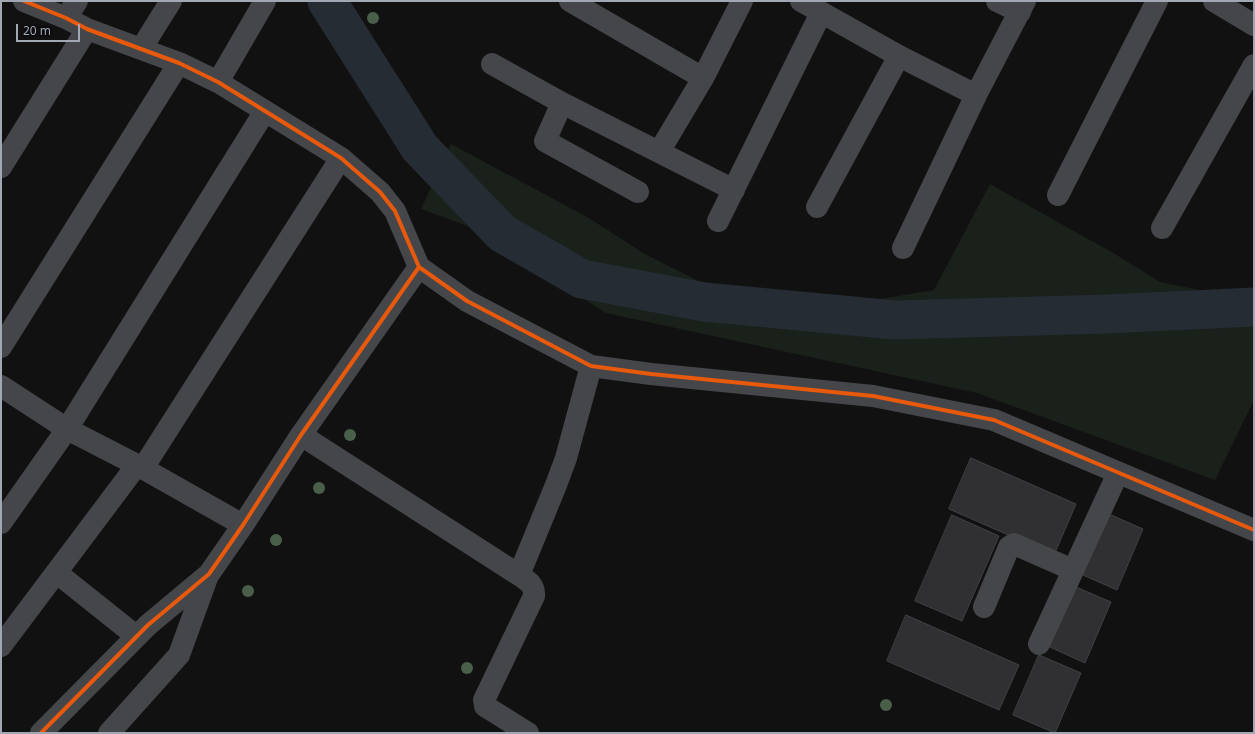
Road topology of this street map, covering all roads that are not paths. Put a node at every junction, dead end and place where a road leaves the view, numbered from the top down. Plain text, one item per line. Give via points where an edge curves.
1 (24, 1) edge
2 (171, 1) edge
3 (265, 1) edge
4 (570, 1) edge
5 (742, 1) edge
6 (801, 1) edge
7 (997, 1) edge
8 (1157, 1) edge
9 (1214, 1) edge
10 (1022, 6) edge
11 (72, 10) edge
12 (821, 13) junction
13 (1254, 25) edge
14 (87, 29) junction
15 (141, 49) junction
16 (899, 56) junction
17 (179, 63) junction
18 (492, 64) dead end
19 (1254, 65) edge
20 (703, 78) junction
21 (218, 82) junction
22 (976, 95) junction
23 (562, 103) junction
24 (265, 111) junction
25 (659, 152) junction
26 (340, 158) junction
27 (1, 167) edge
28 (734, 190) junction
29 (638, 192) dead end
30 (1058, 195) dead end
31 (817, 207) dead end
32 (718, 222) dead end
33 (1162, 228) dead end
34 (903, 248) dead end
35 (419, 267) junction
36 (1, 347) edge
37 (591, 366) junction
38 (1, 386) edge
39 (67, 429) junction
40 (301, 435) junction
41 (140, 466) junction
42 (1118, 473) junction
43 (1, 523) edge
44 (244, 525) junction
45 (1254, 530) edge
46 (1073, 570) junction
47 (56, 573) junction
48 (209, 574) junction
49 (519, 575) junction
50 (984, 607) dead end
51 (136, 636) junction
52 (1039, 644) dead end
53 (1, 646) edge
54 (41, 733) edge
55 (109, 733) edge
56 (528, 733) edge

1 - 11 street
2 - 15 street
3 - 21 street
4 - 20 street
5 - 20 street
6 - 12 street
7 - 10 street
8 - 30 street
9 - 13 street
10 - 22 street
11 - 14 street
12 - 16 street
12 - 28 street
14 - 15 street
14 - 27 street
15 - 17 street
16 - 22 street
16 - 31 street
17 - 21 street
17 - 36 street
18 - 23 street
19 - 33 street
20 - 25 street
21 - 24 street
22 - 34 street
23 - 25 street
23 - 29 street via 545,141
24 - 26 street
24 - 39 street
25 - 28 street
26 - 35 street via 380,192 394,211
26 - 41 street
28 - 32 street
35 - 37 street via 467,301
35 - 40 street
37 - 42 street via 873,396 994,420
37 - 49 street via 566,458
38 - 39 street
39 - 41 street
39 - 43 street
40 - 44 street
40 - 49 street
41 - 44 street
41 - 47 street
42 - 45 street
42 - 46 street
44 - 48 street
46 - 50 street via 1012,544
46 - 52 street
47 - 51 street
47 - 53 street
48 - 51 street
48 - 55 street via 179,655
49 - 56 street via 533,586 534,596 484,703
51 - 54 street

